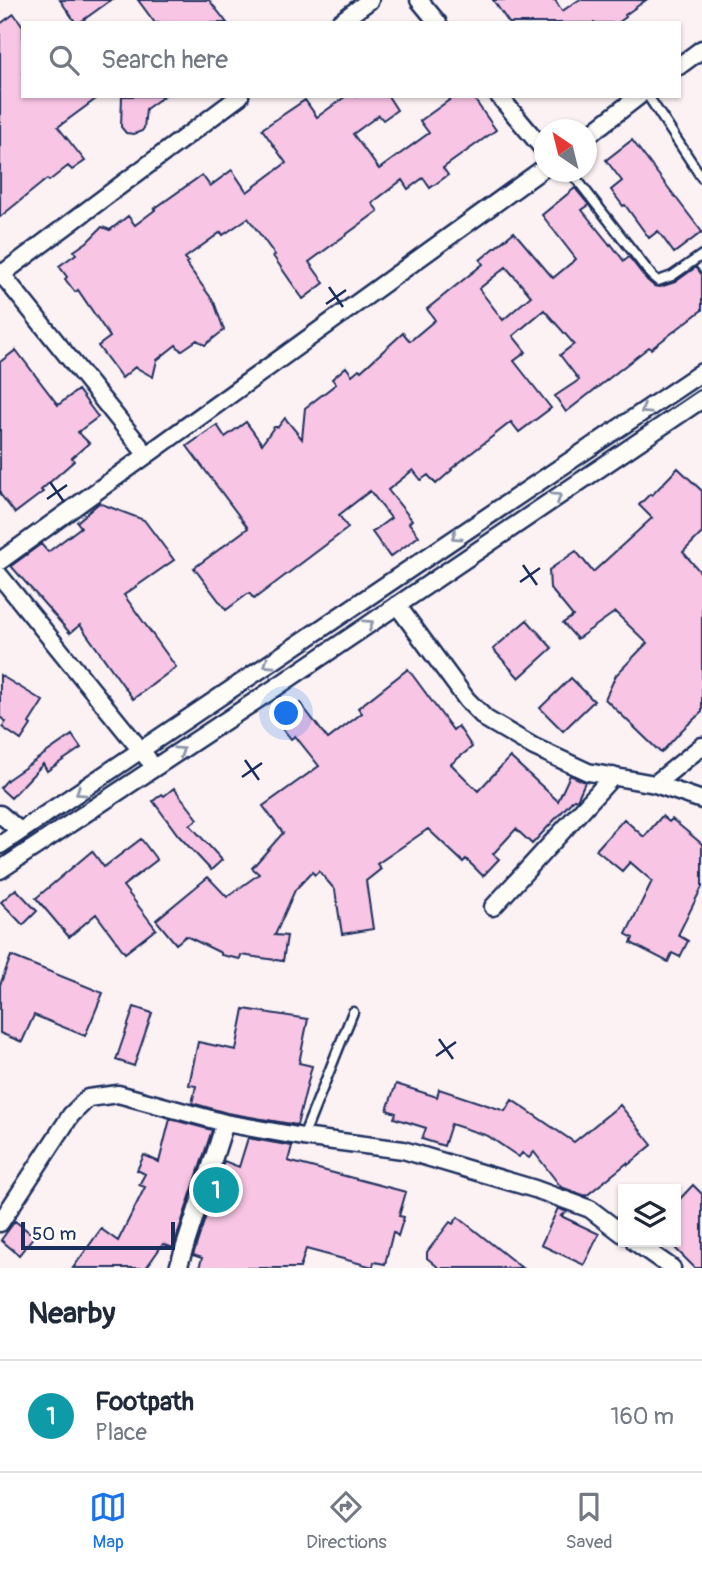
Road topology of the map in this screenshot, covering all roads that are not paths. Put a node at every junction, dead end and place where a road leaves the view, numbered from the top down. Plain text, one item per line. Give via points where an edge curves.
1 (370, 0) edge
2 (419, 0) edge
3 (342, 21) edge
4 (436, 21) edge
5 (702, 49) edge
6 (681, 65) edge
7 (237, 98) edge
8 (501, 98) edge
9 (636, 98) edge
10 (649, 98) edge
11 (597, 128) edge
12 (534, 138) edge
13 (534, 175) edge
14 (702, 178) edge
15 (579, 182) edge
16 (702, 255) edge
17 (1, 273) edge
18 (702, 372) edge
19 (702, 399) edge
20 (147, 455) junction
21 (0, 561) edge
22 (0, 576) edge
23 (397, 605) junction
24 (702, 746) edge
25 (142, 751) junction
26 (154, 768) junction
27 (613, 776) junction
28 (655, 784) junction
29 (702, 800) edge
30 (0, 814) edge
31 (20, 831) junction
32 (0, 845) edge
33 (0, 870) edge
34 (493, 906) dead end
35 (353, 1012) dead end
36 (225, 1123) junction
37 (303, 1137) junction
38 (0, 1223) edge
39 (618, 1230) edge
40 (642, 1247) edge
41 (178, 1268) edge
42 (672, 1268) edge

1 - 3 street
2 - 4 street
5 - 6 street
7 - 17 street
8 - 12 street
9 - 11 street
10 - 14 lane
13 - 20 street
15 - 16 lane via 658,281
17 - 20 street
18 -> 25 street
23 -> 19 street
20 - 21 street
22 - 25 street
26 -> 23 street
23 - 27 street via 486,719 588,772
24 - 28 street
25 - 26 street
25 -> 31 street
26 - 33 street
27 - 28 street
27 - 34 street
28 - 29 street
30 - 31 street
31 - 32 street
35 - 37 lane
36 - 37 street
36 - 38 street via 118,1094 88,1098 71,1115
36 - 41 street
37 - 39 street via 403,1150 536,1189 590,1209
40 - 42 street

